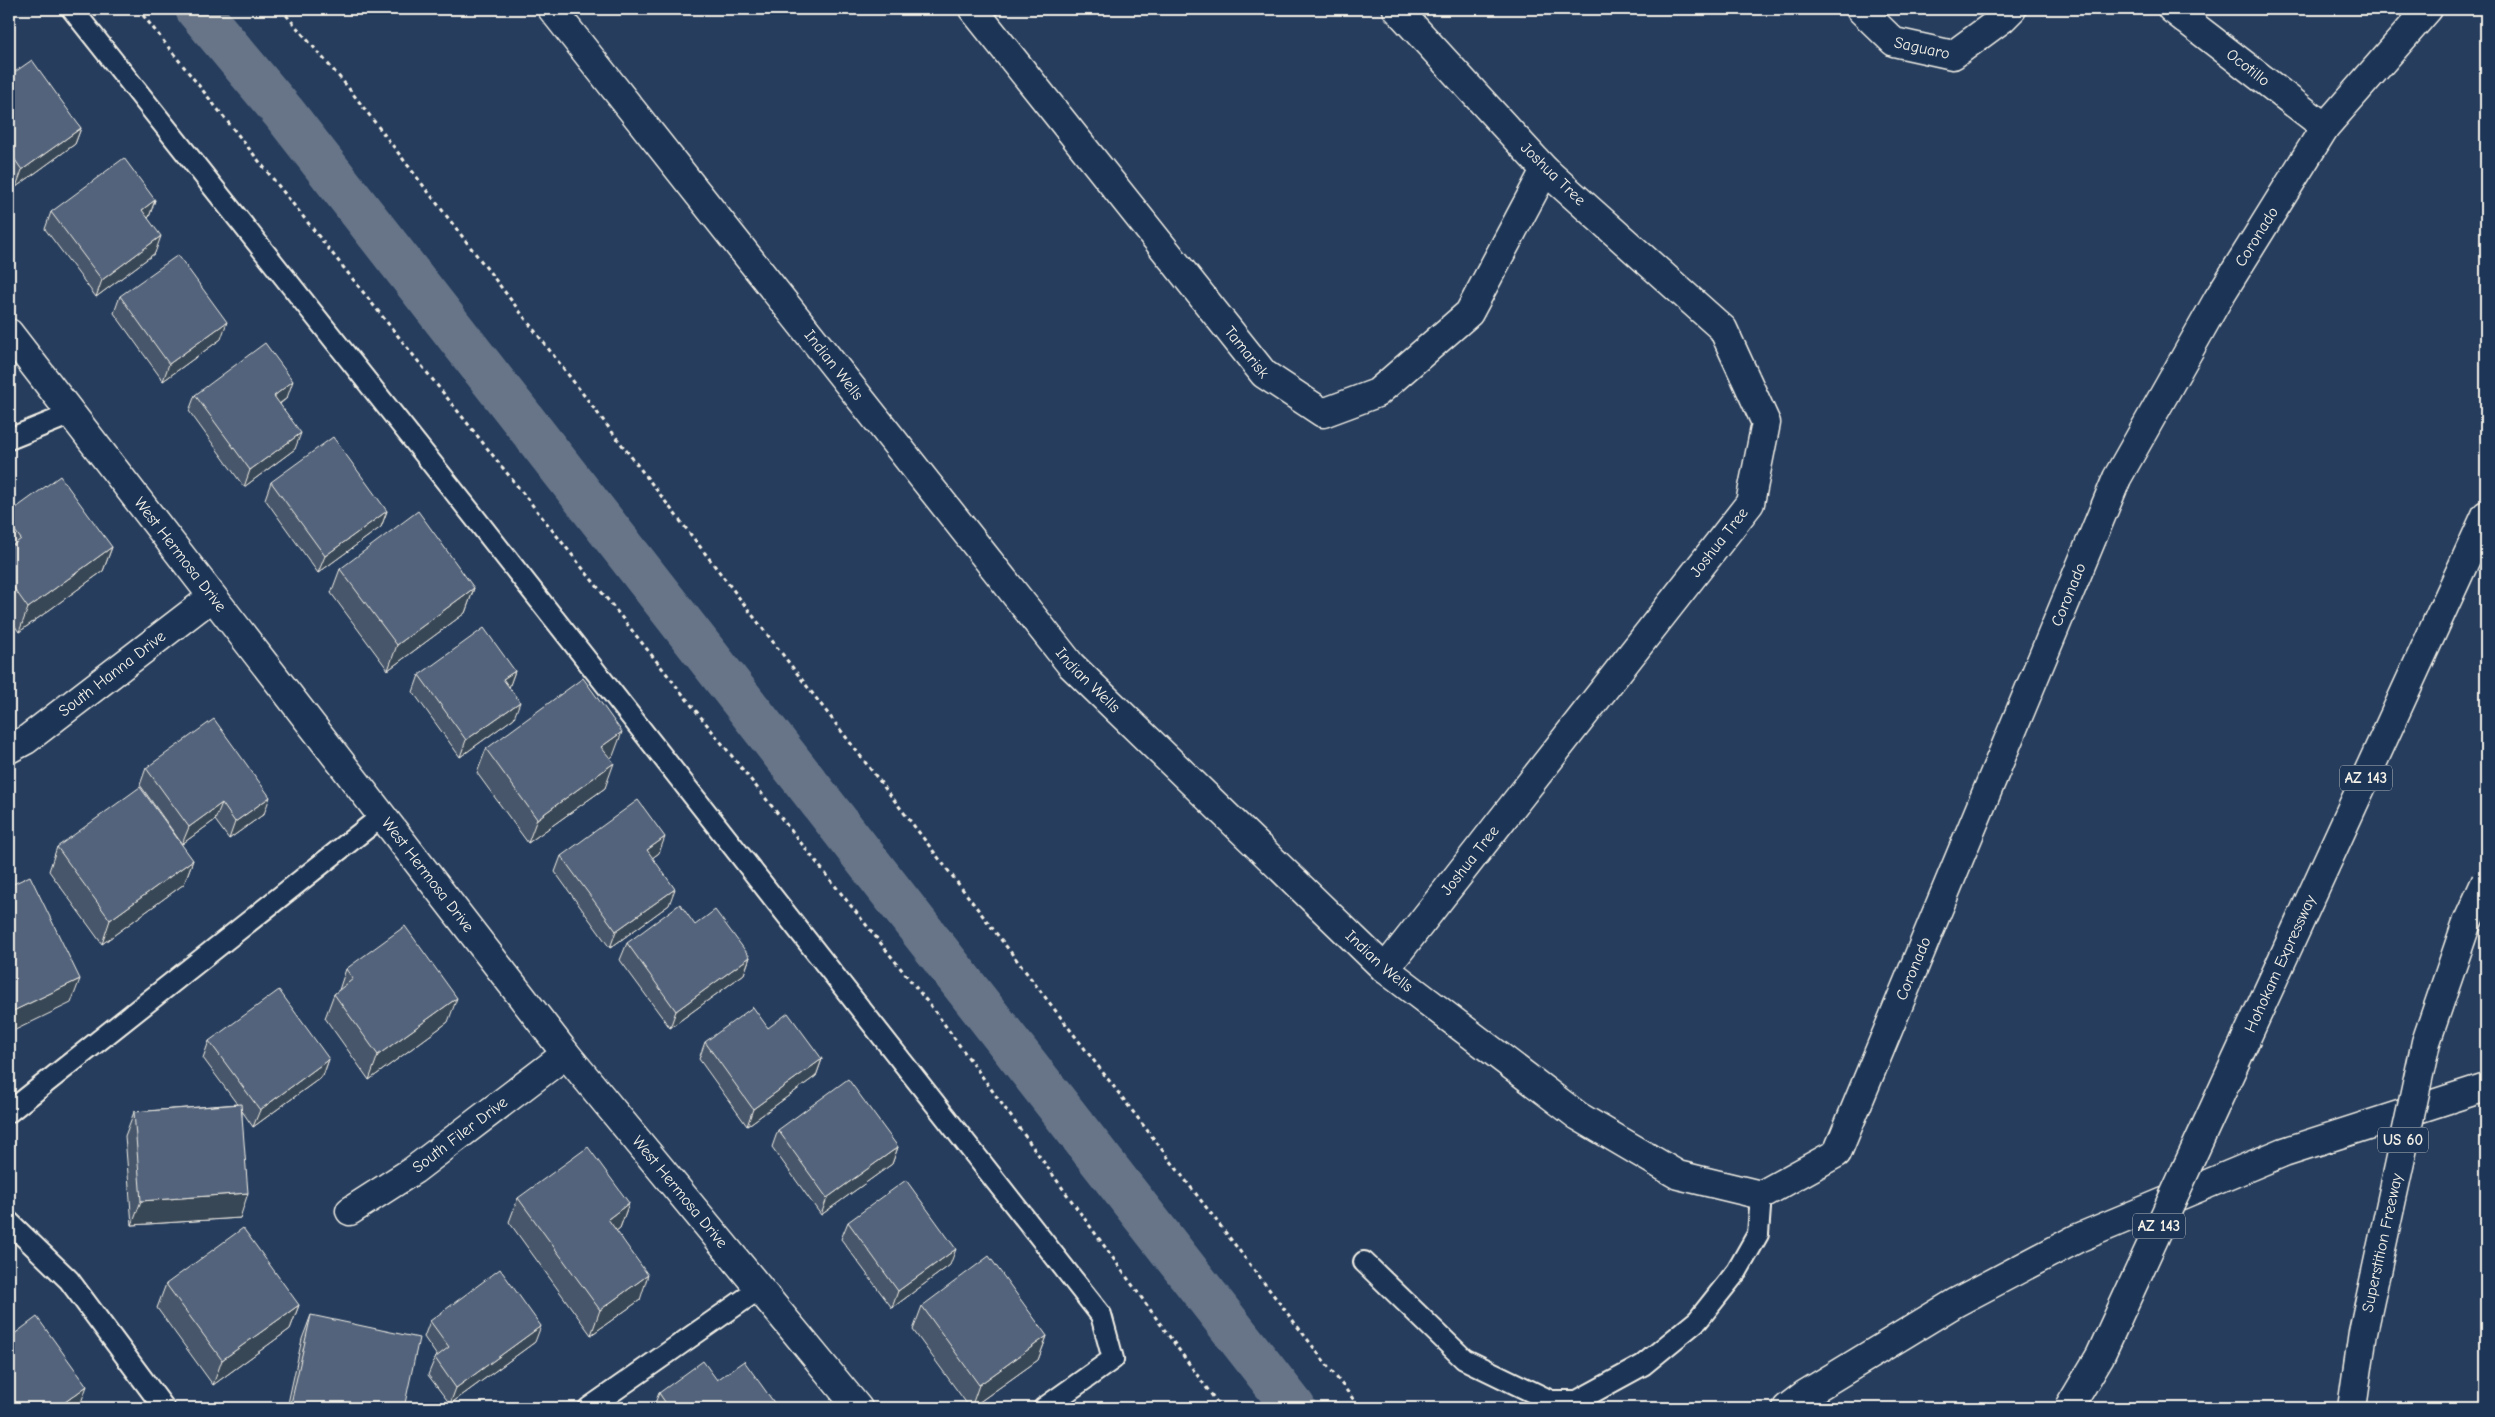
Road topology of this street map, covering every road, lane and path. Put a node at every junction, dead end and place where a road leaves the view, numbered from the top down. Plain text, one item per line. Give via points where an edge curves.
1 (72, 9) edge
2 (138, 9) edge
3 (281, 9) edge
4 (552, 9) edge
5 (973, 9) edge
6 (1397, 9) edge
7 (1860, 9) edge
8 (2012, 9) edge
9 (2172, 9) edge
10 (2428, 9) edge
11 (2325, 128) junction
12 (1545, 170) junction
13 (9, 333) edge
14 (71, 414) junction
15 (9, 439) edge
16 (2486, 515) edge
17 (212, 597) junction
18 (9, 749) edge
19 (382, 816) junction
20 (2486, 881) edge
21 (1385, 969) junction
22 (566, 1054) junction
23 (2486, 1087) edge
24 (9, 1112) edge
25 (1761, 1195) junction
26 (350, 1211) dead end
27 (9, 1222) edge
28 (1364, 1262) dead end
29 (759, 1289) junction
30 (164, 1408) edge
31 (589, 1408) edge
32 (858, 1408) edge
33 (1044, 1408) edge
34 (1221, 1408) edge
35 (1360, 1408) edge
36 (1787, 1408) edge
37 (2069, 1408) edge
38 (2352, 1408) edge

1 - 33 lane via 1101,1315 1113,1359
2 - 34 path via 937,1014
3 - 35 path via 347,86
4 - 21 main road, Indian Wells via 1071,665
5 - 12 main road, Tamarisk via 1264,374 1323,413 1377,393 1469,313
6 - 12 main road, Joshua Tree
7 - 8 main road, Saguaro via 1894,42 1953,55
9 - 11 main road, Ocotillo
10 - 11 main road, Coronado
11 - 25 main road, Coronado via 2218,299 2118,478 1837,1154
12 - 21 main road, Joshua Tree via 1723,329 1766,423 1750,503
13 - 14 main road, West Hermosa Drive
14 - 15 lane
14 - 17 main road, West Hermosa Drive
16 - 37 main road, Hohokam Expressway / AZ 143, bridge via 2100,1356
17 - 18 main road, South Hanna Drive via 26,740
17 - 19 main road, West Hermosa Drive
19 - 22 main road, West Hermosa Drive
19 - 24 lane
20 - 38 main road, Superstition Freeway / US 60, bridge via 2466,925 2426,1042 2362,1332
21 - 25 main road, Indian Wells via 1578,1116 1678,1175
22 - 26 main road, South Filer Drive via 414,1170
22 - 29 main road, West Hermosa Drive
23 - 36 main road via 2284,1152 2078,1238 1956,1303
25 - 28 lane via 1758,1234 1737,1271 1698,1320 1642,1364 1577,1401 1551,1401 1464,1359
27 - 30 lane via 69,1280
29 - 31 lane
29 - 32 main road, West Hermosa Drive

